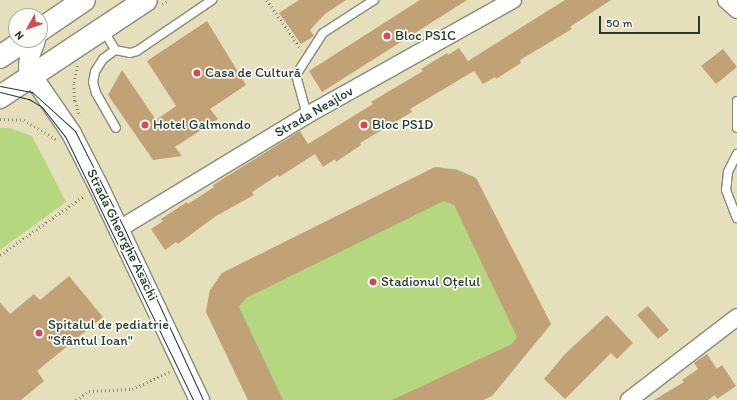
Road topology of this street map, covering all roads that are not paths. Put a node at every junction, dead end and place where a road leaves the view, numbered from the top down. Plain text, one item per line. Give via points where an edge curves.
1 (84, 0) edge
2 (146, 0) edge
3 (212, 0) edge
4 (374, 0) edge
5 (513, 0) edge
6 (726, 0) edge
7 (737, 10) edge
8 (48, 25) edge
9 (102, 29) junction
10 (13, 48) edge
11 (32, 48) edge
12 (115, 50) junction
13 (0, 57) edge
14 (32, 76) junction
15 (0, 97) edge
16 (737, 101) edge
17 (307, 115) junction
18 (116, 128) dead end
19 (737, 128) edge
20 (737, 154) edge
21 (737, 218) edge
22 (119, 229) junction
23 (737, 317) edge
24 (199, 400) edge
25 (630, 400) edge

1 - 8 main road
2 - 9 main road
3 - 12 lane via 137,51 130,53
4 - 17 lane via 324,33 296,75
5 - 17 street, Strada Neajlov
6 - 7 street
9 - 12 lane
9 - 14 main road
10 - 13 main road
11 - 14 street via 28,67
12 - 18 lane via 103,59 95,72 93,82 96,93
14 - 15 main road
14 - 22 street, Strada Gheorghe Asachi via 71,133
16 - 19 lane
17 - 22 street, Strada Neajlov
20 - 21 lane via 728,172 726,190
22 - 24 street, Strada Gheorghe Asachi
23 - 25 street

